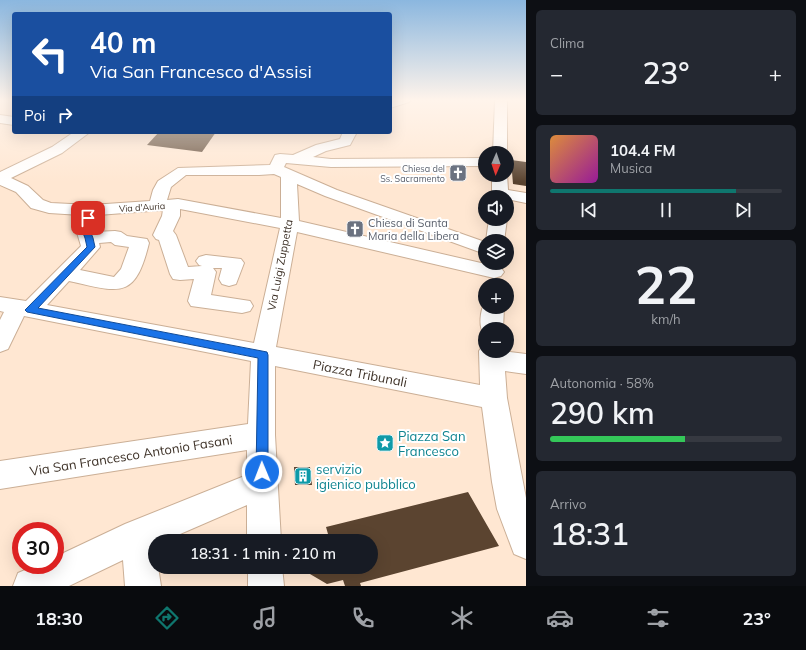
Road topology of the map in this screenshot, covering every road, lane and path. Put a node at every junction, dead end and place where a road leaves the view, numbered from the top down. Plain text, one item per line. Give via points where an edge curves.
1 (499, 127) edge
2 (81, 134) edge
3 (349, 134) edge
4 (500, 146) edge
5 (478, 161) edge
6 (285, 165) junction
7 (0, 167) edge
8 (18, 170) junction
9 (0, 179) edge
10 (514, 197) edge
11 (526, 198) edge
12 (165, 205) junction
13 (91, 210) junction
14 (290, 224) junction
15 (89, 238) junction
16 (478, 246) edge
17 (206, 259) junction
18 (494, 273) edge
19 (65, 274) junction
20 (229, 279) dead end
21 (242, 306) dead end
22 (16, 307) edge
23 (0, 343) edge
24 (263, 355) junction
25 (491, 358) edge
26 (500, 358) edge
27 (526, 364) edge
28 (494, 398) junction
29 (261, 434) junction
30 (0, 475) edge
31 (262, 484) junction
32 (264, 534) edge
33 (137, 536) junction
34 (526, 542) edge
35 (265, 574) edge
36 (31, 586) edge
37 (142, 586) edge
38 (266, 586) edge

1 - 4 street
2 - 8 street via 71,142
3 - 6 street via 346,142 321,148
5 - 6 street
6 - 12 street via 243,171 183,171 164,184 161,190
6 - 14 street, Via Luigi Zuppetta
6 - 16 street via 331,193
7 - 8 street
8 - 9 street
9 - 13 street, Via d'Auria via 22,189 37,204 49,208
10 - 11 street
12 - 13 street, Via d'Auria
12 - 14 street, Via d'Auria via 205,208
12 - 17 street via 172,216 162,235 167,235 180,274
13 - 15 street via 85,228
14 - 18 street, Via d'Auria
14 - 24 street, Via Luigi Zuppetta
15 - 19 street via 91,247
15 - 19 street via 115,236 122,241 140,243 135,263 126,278 116,283
17 - 20 street via 234,263
17 - 21 street via 199,301
19 - 22 street
22 - 23 street
22 - 24 street, Piazza Tribunali
24 - 28 street, Piazza Tribunali
24 - 29 street
25 - 28 street
26 - 27 street
28 - 34 street via 513,509
29 - 30 street, Via San Francesco Antonio Fasani
29 - 31 street
31 - 32 street
31 - 33 street
33 - 36 street
33 - 37 street
35 - 38 street

